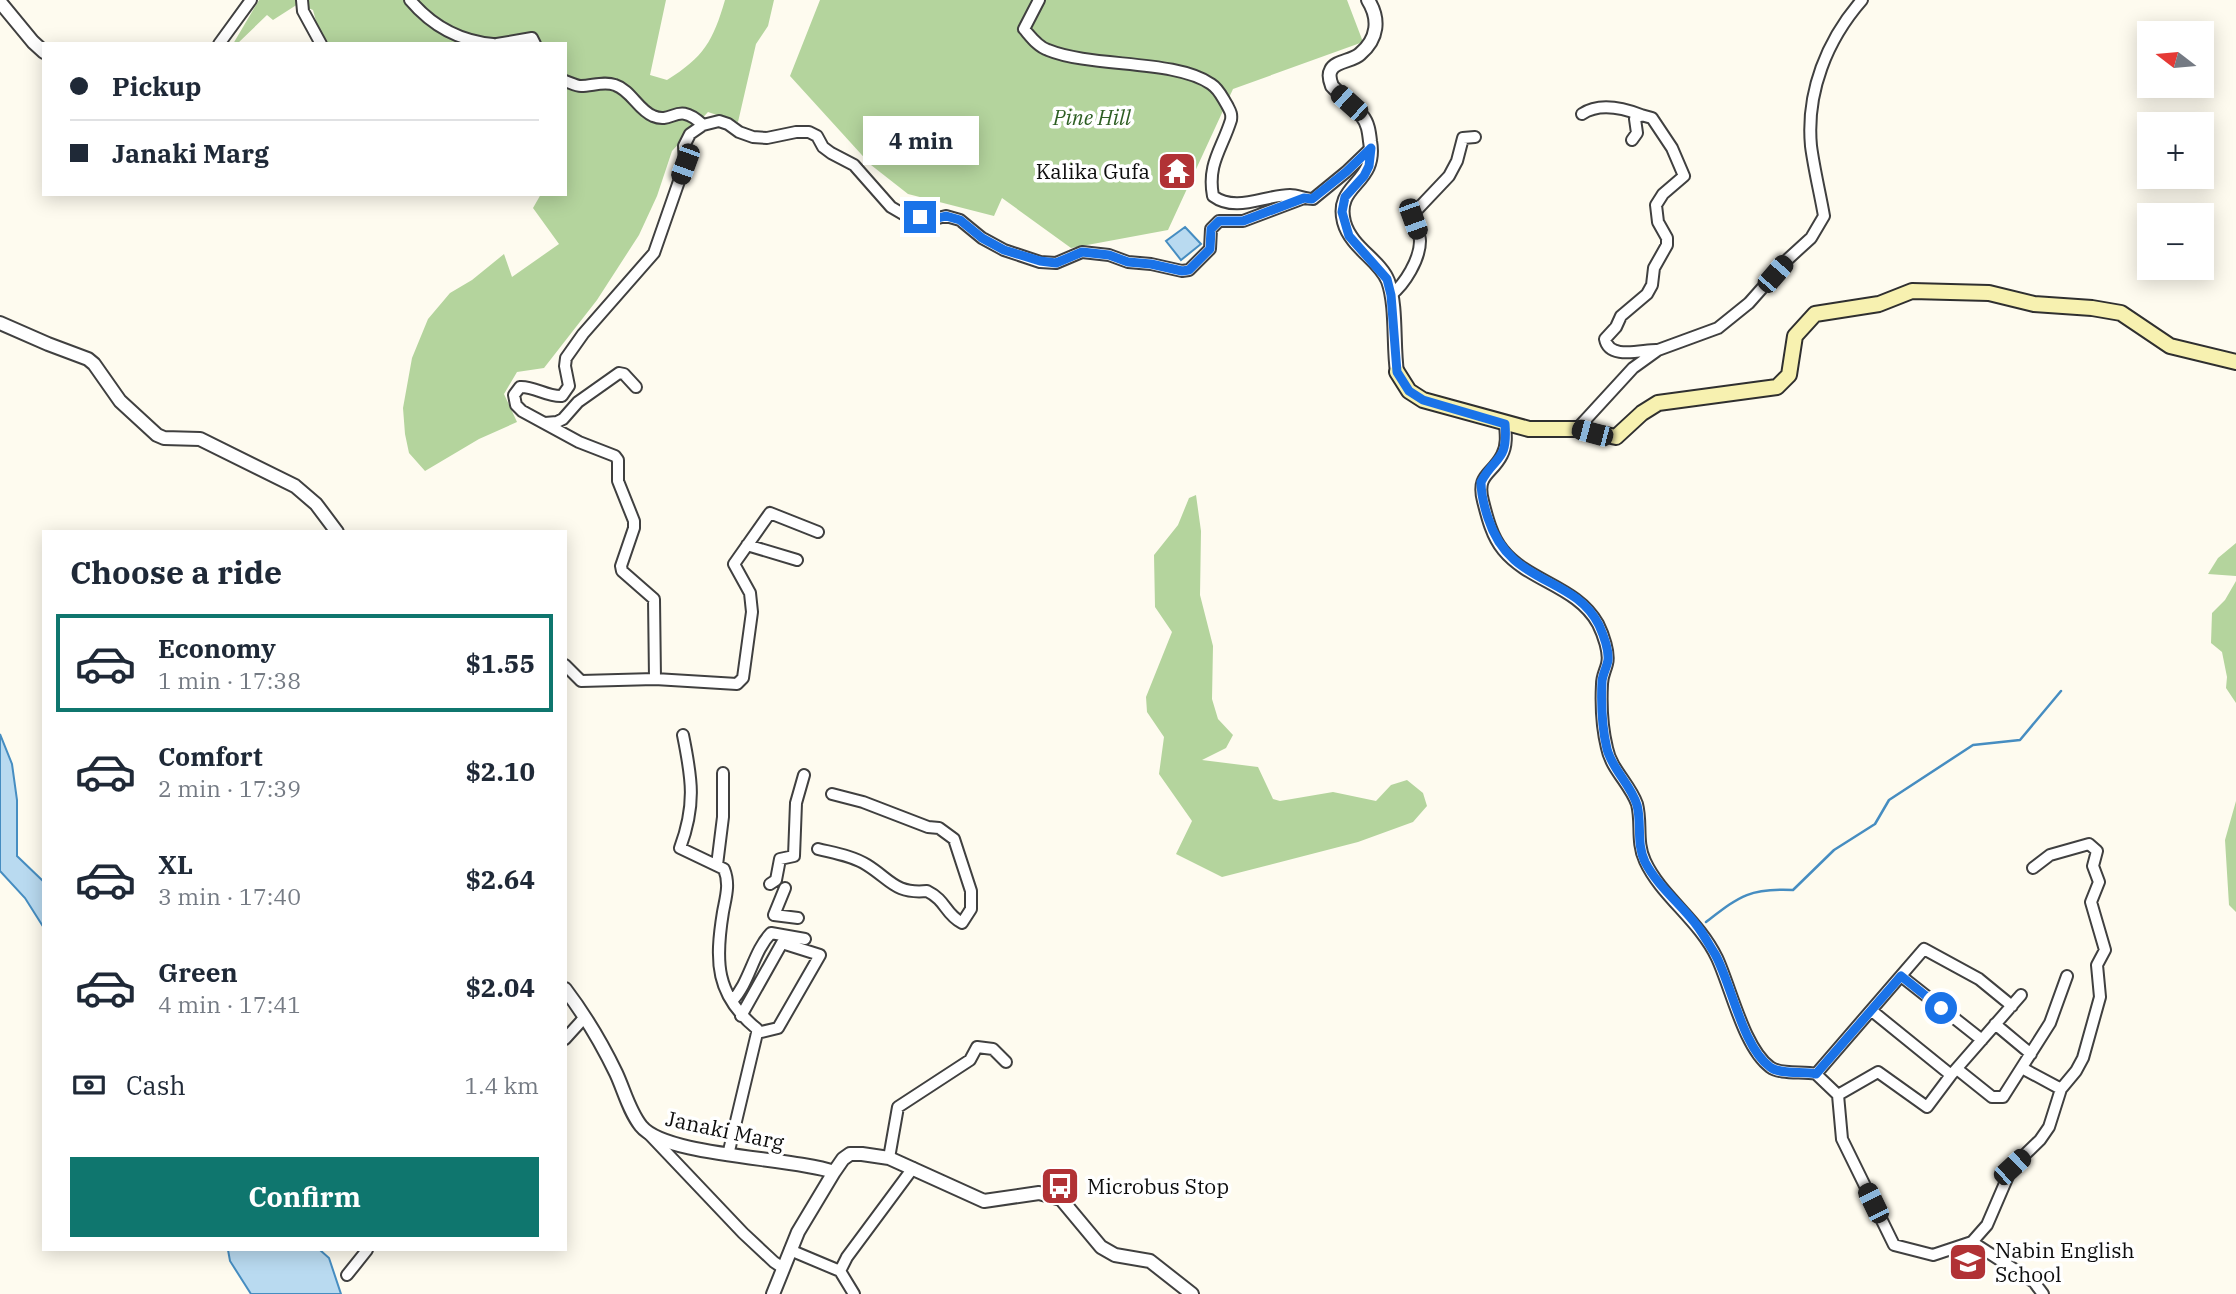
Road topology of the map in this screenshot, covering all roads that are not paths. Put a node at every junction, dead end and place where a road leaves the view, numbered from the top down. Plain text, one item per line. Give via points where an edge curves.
1 (251, 0) edge
2 (302, 0) edge
3 (410, 0) edge
4 (1040, 0) edge
5 (1368, 0) edge
6 (1862, 0) edge
7 (0, 2) edge
8 (220, 42) edge
9 (320, 42) edge
10 (474, 42) edge
11 (507, 42) edge
12 (534, 42) edge
13 (42, 50) edge
14 (567, 82) edge
15 (1582, 114) dead end
16 (1642, 115) junction
17 (703, 125) junction
18 (1475, 137) dead end
19 (1632, 140) dead end
20 (1371, 148) junction
21 (1304, 198) junction
22 (1391, 295) junction
23 (0, 323) edge
24 (1658, 350) junction
25 (2236, 362) edge
26 (1397, 372) joint
27 (636, 387) dead end
28 (545, 423) junction
29 (1505, 424) junction
30 (1577, 429) junction
31 (335, 530) edge
32 (818, 532) dead end
33 (747, 545) junction
34 (797, 560) dead end
35 (567, 667) edge
36 (655, 679) junction
37 (683, 735) dead end
38 (723, 773) dead end
39 (804, 775) dead end
40 (832, 794) dead end
41 (818, 849) dead end
42 (717, 865) junction
43 (2033, 868) dead end
44 (770, 884) dead end
45 (785, 888) dead end
46 (798, 918) dead end
47 (805, 939) dead end
48 (1901, 976) junction
49 (2067, 976) dead end
50 (567, 992) edge
51 (2021, 995) dead end
52 (732, 1001) junction
53 (2012, 1006) junction
54 (1872, 1011) junction
55 (741, 1016) junction
56 (584, 1018) junction
57 (1996, 1024) junction
58 (757, 1033) junction
59 (567, 1037) edge
60 (1982, 1040) junction
61 (2031, 1054) junction
62 (1006, 1062) dead end
63 (2022, 1068) junction
64 (1954, 1072) junction
65 (1816, 1074) junction
66 (2061, 1089) junction
67 (1838, 1095) junction
68 (647, 1132) junction
69 (727, 1155) junction
70 (889, 1157) junction
71 (914, 1168) junction
72 (834, 1172) junction
73 (1972, 1242) junction
74 (790, 1250) junction
75 (366, 1251) edge
76 (783, 1268) junction
77 (841, 1271) junction
78 (347, 1275) dead end
79 (773, 1294) edge
80 (854, 1294) edge
81 (1192, 1294) edge
82 (2043, 1294) edge

1 - 8 street
2 - 9 street
3 - 10 street via 451,35
4 - 21 street via 1024,29 1041,47 1107,63 1188,74 1211,84 1222,95 1232,113 1213,162 1213,196 1220,201 1248,203 1278,196
5 - 20 street via 1378,24 1373,37 1360,55 1331,69 1329,80 1361,114
6 - 24 street via 1843,21 1816,86 1811,145 1824,216 1811,238 1749,303 1718,328
7 - 13 street
11 - 12 street via 532,38
14 - 17 street via 615,85 651,116 682,112
15 - 16 street via 1607,107
16 - 19 street via 1635,119 1637,132
16 - 24 street via 1657,123 1684,176 1656,205 1667,244 1654,268 1652,285 1605,339 1609,348 1626,352
17 - 21 street via 719,121 738,132 767,138 809,132 823,147 854,165 903,214 960,220 1004,250 1056,263 1082,252 1189,270 1210,249 1211,229 1219,221 1243,221
17 - 28 street via 690,134 684,146 685,164 654,253 566,358 566,392 555,397 520,387 514,395 522,411
18 - 22 street via 1464,138 1448,176 1413,214 1419,252
20 - 21 street via 1312,199
20 - 22 street via 1364,176 1345,197 1342,212 1349,236 1387,279
22 - 26 street
23 - 31 street via 88,359 120,401 157,435 200,439 295,486
24 - 30 street via 1633,368
25 - 30 main road via 2170,345 2121,313 2034,304 2002,295 1913,291 1879,304 1815,314 1795,336 1789,375 1777,387 1658,403 1616,437
26 - 29 main road via 1409,391 1423,400
27 - 28 street via 619,373 578,402 563,419
28 - 36 street via 618,460 618,481 634,522 621,566 654,599
29 - 30 main road
29 - 65 street via 1502,456 1481,482 1482,499 1502,549 1534,575 1577,599 1599,625 1608,662 1602,674 1607,752 1636,800 1639,845 1646,863 1717,958 1759,1056 1780,1072
32 - 33 street via 770,513
33 - 34 street
33 - 36 street via 734,564 751,603 743,678 737,684
35 - 36 street via 581,681
37 - 42 street via 692,793 690,820 680,848
38 - 42 street
39 - 44 street via 796,803 794,856 780,859 776,880
40 - 41 street via 939,828 954,839 971,891 971,909 961,923 951,917 946,904 927,891 895,887 866,864
42 - 52 street via 724,869 728,885 718,947 722,983
43 - 66 street via 2050,855 2089,844 2097,852 2093,866 2099,882 2091,902 2105,950 2097,965 2101,997 2083,1058
45 - 46 street via 774,915
47 - 52 street via 771,933
48 - 53 street via 1924,949 1979,979
48 - 54 street
48 - 60 street
49 - 61 street via 2050,1023
50 - 56 street, Janaki Marg
51 - 53 street
52 - 55 street
53 - 57 street
54 - 64 street
54 - 65 street
55 - 58 street
55 - 58 street via 782,943 820,955 778,1028
56 - 59 street
56 - 68 street, Janaki Marg
57 - 60 street
57 - 61 street
58 - 69 street
60 - 64 street
61 - 63 street
62 - 70 street via 993,1049 977,1046 970,1060 898,1107
63 - 64 street via 1998,1098
63 - 66 street
64 - 67 street via 1927,1107 1878,1072
65 - 67 street
66 - 73 street via 2049,1127 2012,1167 1987,1225
67 - 73 street via 1842,1139 1894,1245 1933,1255
68 - 69 street, Janaki Marg
68 - 76 street via 743,1233
69 - 72 street, Janaki Marg
70 - 71 street
70 - 72 street via 850,1154
71 - 77 street
71 - 81 street via 984,1201 1039,1193 1061,1199 1101,1247 1115,1255 1150,1261
72 - 74 street
73 - 82 street via 2034,1282
74 - 76 street
74 - 77 street
75 - 78 street
76 - 79 street
77 - 80 street

